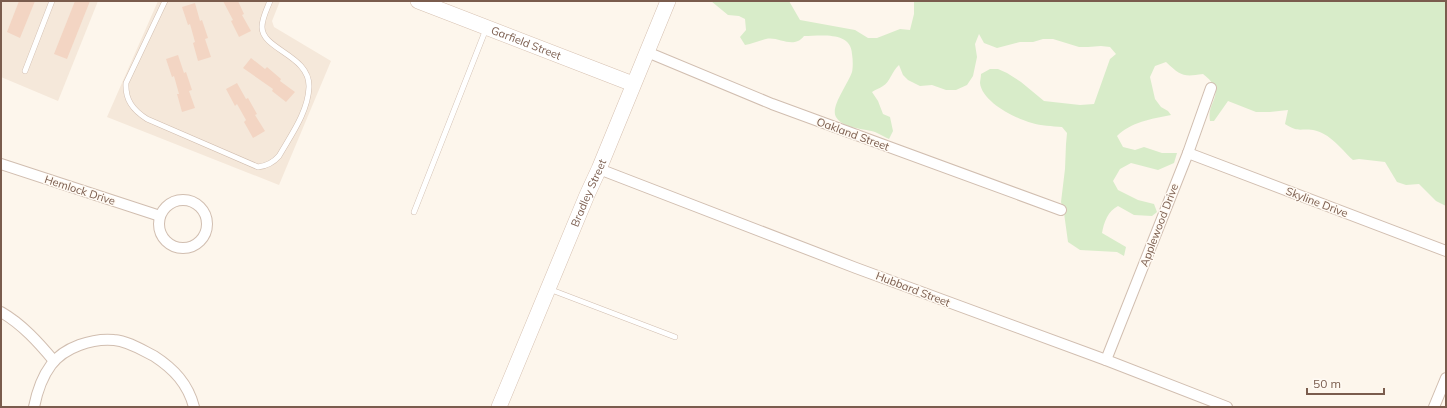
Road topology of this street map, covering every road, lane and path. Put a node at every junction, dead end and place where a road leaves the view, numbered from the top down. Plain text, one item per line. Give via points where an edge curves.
1 (52, 1) edge
2 (165, 1) edge
3 (270, 1) edge
4 (418, 1) edge
5 (668, 1) edge
6 (486, 28) junction
7 (647, 52) junction
8 (26, 71) dead end
9 (633, 84) junction
10 (1211, 88) dead end
11 (1188, 153) junction
12 (1, 164) edge
13 (599, 169) junction
14 (1061, 210) dead end
15 (414, 212) dead end
16 (160, 216) junction
17 (1446, 251) edge
18 (548, 289) junction
19 (1, 312) edge
20 (675, 337) dead end
21 (1106, 360) junction
22 (54, 361) junction
23 (1446, 378) edge
24 (34, 407) edge
25 (194, 407) edge
26 (499, 407) edge
27 (1227, 407) edge
28 (1434, 407) edge

1 - 8 lane
2 - 3 lane via 126,83 125,92 132,108 146,119 253,166 262,167 279,156 306,107 309,87 306,71 269,41 263,33 262,22
4 - 6 main road, Garfield Street
5 - 7 main road, Bradley Street
6 - 9 main road, Garfield Street
6 - 15 lane
7 - 9 main road, Bradley Street
7 - 14 street, Oakland Street via 772,104
9 - 13 main road, Bradley Street
10 - 11 street, Applewood Drive
11 - 17 street, Skyline Drive
11 - 21 street, Applewood Drive
12 - 16 street, Hemlock Drive
13 - 18 main road, Bradley Street
13 - 21 street, Hubbard Street via 856,268
16 - 16 street via 160,233 172,246 180,248 196,245 202,240 208,225 204,210 198,204 184,199 169,204
18 - 20 lane
18 - 26 main road, Bradley Street
19 - 22 street via 21,326
21 - 27 street, Hubbard Street
22 - 24 street via 38,390
22 - 25 street via 90,342 115,340 125,343 144,350 176,373 189,392
23 - 28 street

